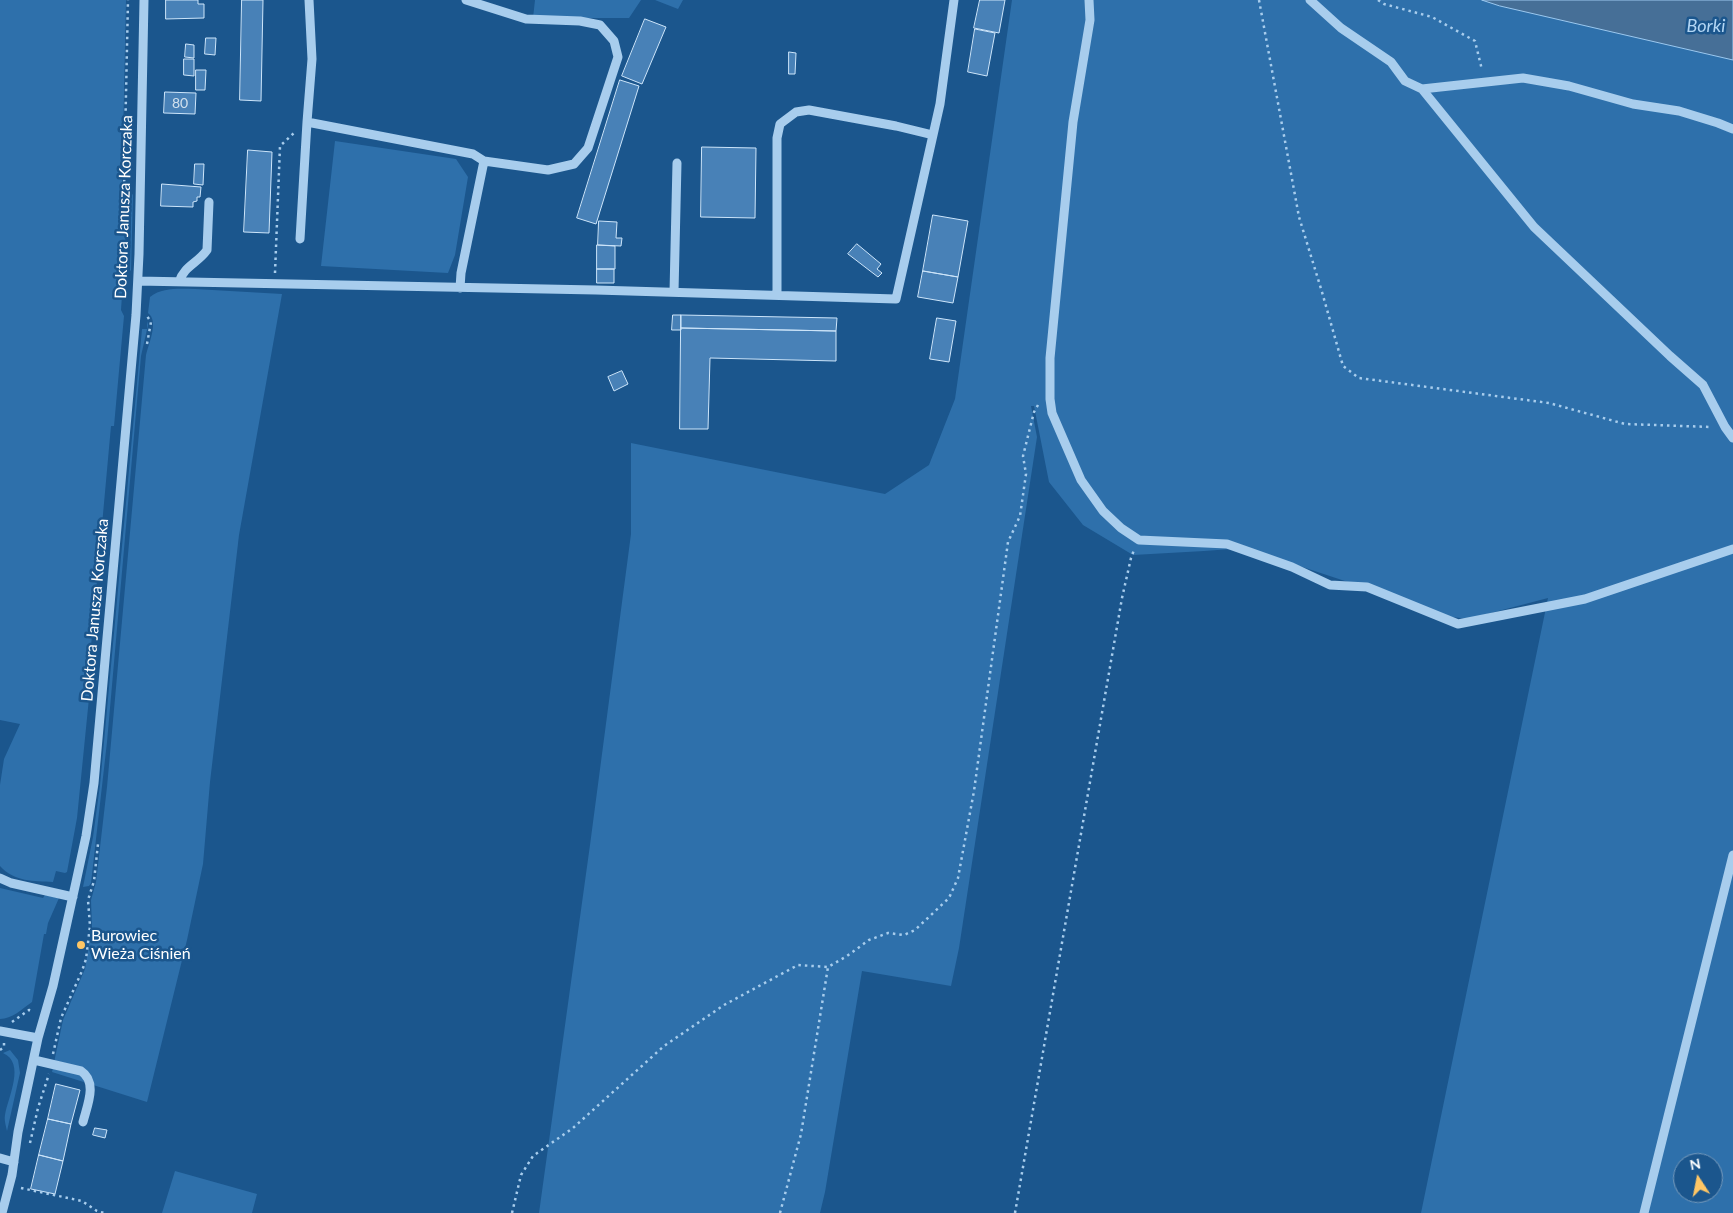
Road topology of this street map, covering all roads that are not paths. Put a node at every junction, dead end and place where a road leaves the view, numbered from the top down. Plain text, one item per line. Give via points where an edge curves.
1 (144, 0) edge
2 (309, 0) edge
3 (466, 0) edge
4 (954, 0) edge
5 (1089, 0) edge
6 (1310, 0) edge
7 (1422, 89) junction
8 (307, 122) junction
9 (1733, 129) edge
10 (933, 136) junction
11 (484, 161) junction
12 (677, 163) dead end
13 (209, 202) dead end
14 (300, 239) dead end
15 (138, 282) junction
16 (178, 282) junction
17 (460, 288) junction
18 (674, 292) junction
19 (777, 295) junction
20 (1733, 438) edge
21 (1733, 548) edge
22 (1733, 855) edge
23 (0, 878) edge
24 (73, 897) junction
25 (0, 1031) edge
26 (38, 1038) junction
27 (34, 1060) junction
28 (83, 1122) dead end
29 (0, 1158) edge
30 (14, 1162) junction
31 (2, 1213) edge
32 (1644, 1213) edge

1 - 15 street, Doktora Janusza Korczaka
2 - 8 street via 312,59
3 - 11 street via 526,19 600,25 614,41 618,57 588,148 574,164 548,170
4 - 10 street
5 - 21 street via 1090,20 1072,132 1050,358 1050,399 1052,413 1080,480 1103,511 1121,528 1139,540 1227,544 1292,567 1330,585 1367,588 1458,624 1585,599
6 - 7 street via 1341,28 1391,62 1405,81
7 - 9 street via 1523,78 1569,86 1633,104 1679,111
7 - 20 street via 1534,227 1703,385
8 - 11 street via 473,154
8 - 14 street
10 - 19 street via 896,298
10 - 19 street via 809,110 796,112 780,124
11 - 17 street
12 - 18 street
13 - 16 street via 207,250 182,272
15 - 16 street
15 - 24 street, Doktora Janusza Korczaka via 96,765
16 - 17 street
17 - 18 street
18 - 19 street
22 - 32 street
23 - 24 street via 11,884
24 - 26 street, Doktora Janusza Korczaka
25 - 26 street
26 - 27 street, Doktora Janusza Korczaka
27 - 28 street via 86,1075 90,1081 90,1093
27 - 30 street, Doktora Janusza Korczaka
29 - 30 street
30 - 31 street, Doktora Janusza Korczaka

